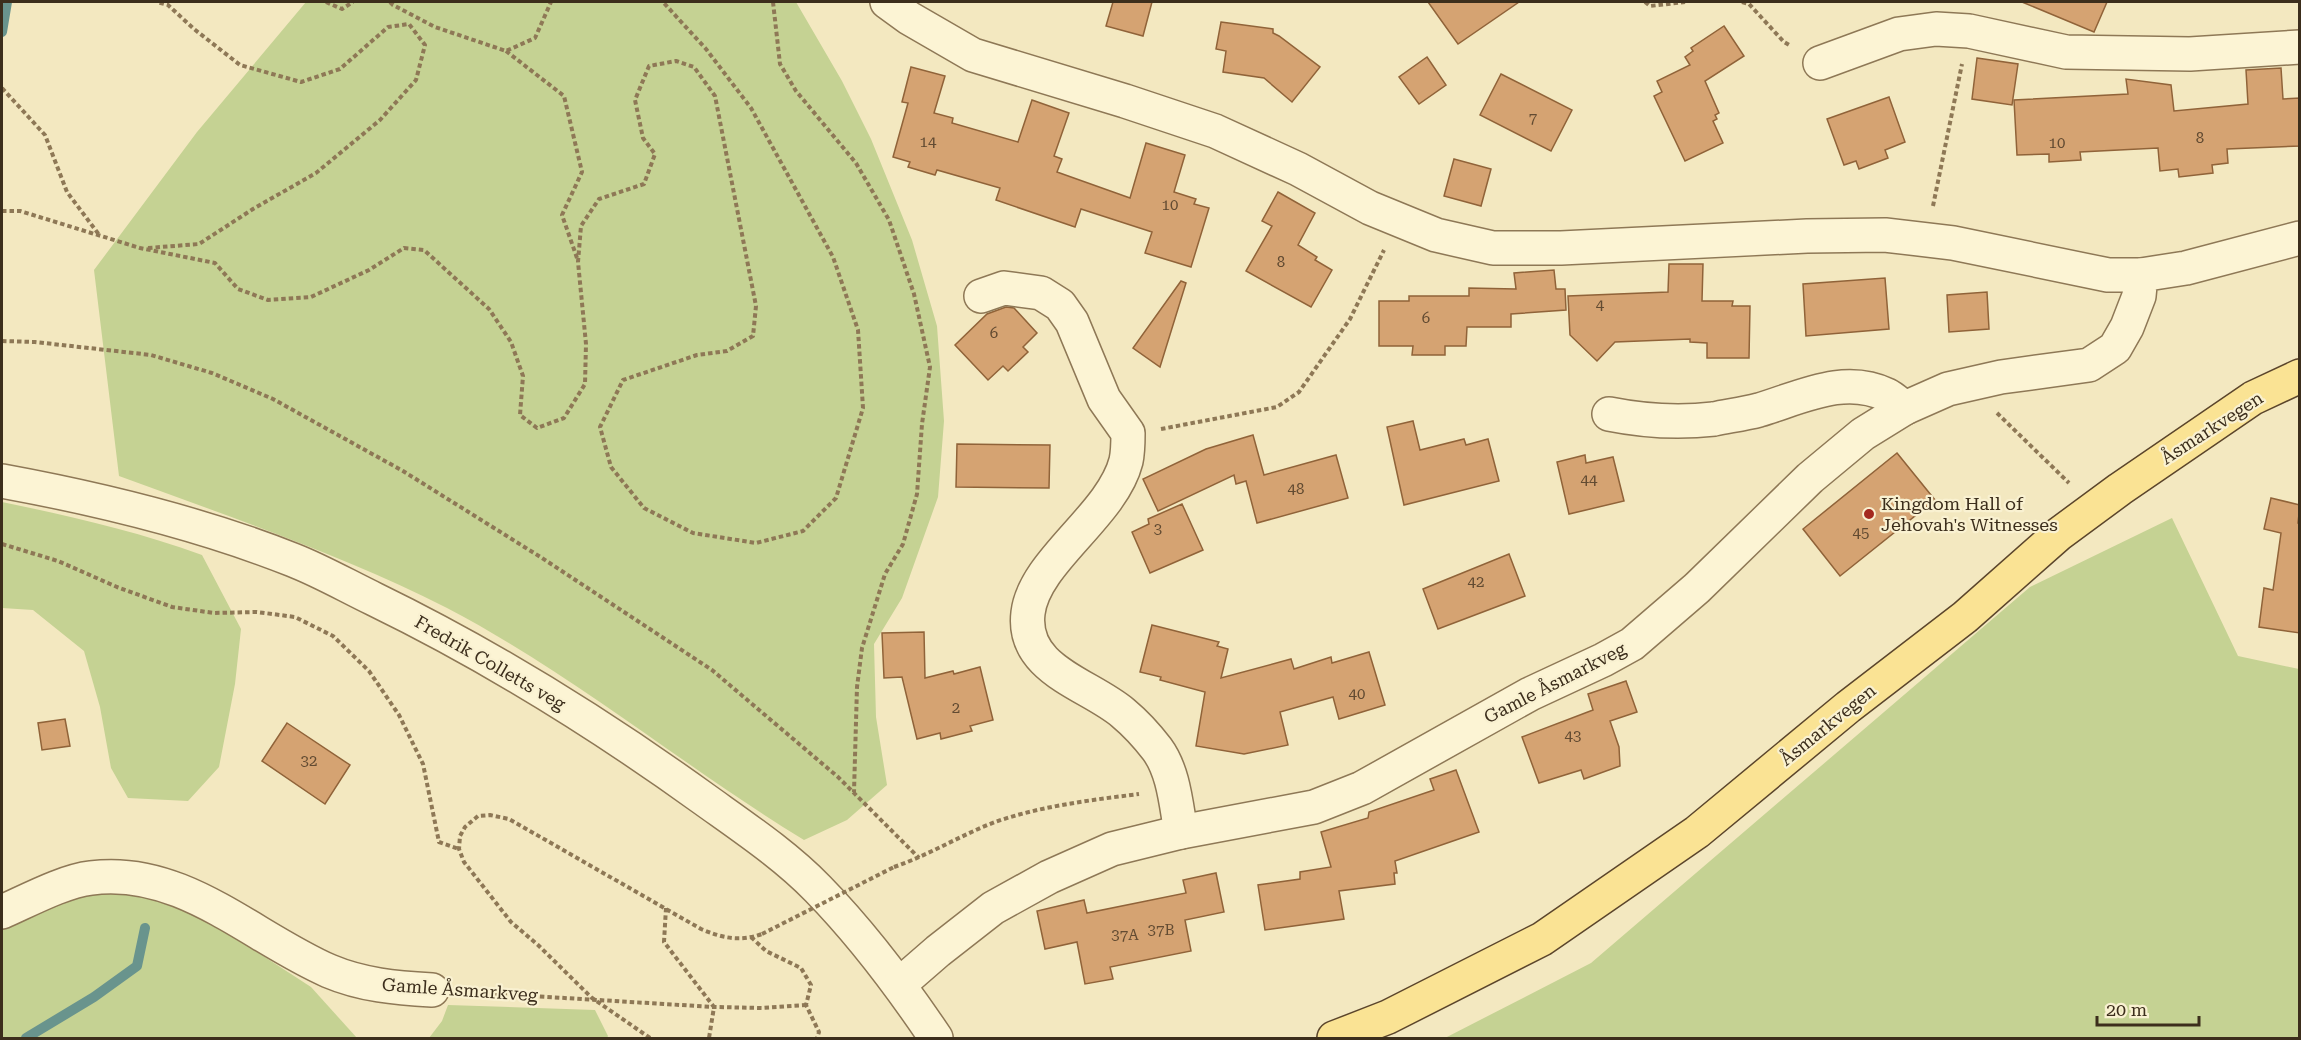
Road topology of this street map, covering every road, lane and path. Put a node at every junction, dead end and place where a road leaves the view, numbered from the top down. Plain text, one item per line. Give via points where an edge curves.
1 (157, 2) edge
2 (326, 2) edge
3 (353, 2) edge
4 (390, 2) edge
5 (551, 2) edge
6 (663, 2) edge
7 (773, 2) edge
8 (887, 2) edge
9 (1645, 2) edge
10 (1685, 2) edge
11 (1742, 2) edge
12 (1969, 31) junction
13 (2300, 47) edge
14 (506, 51) junction
15 (1820, 63) joint
16 (2, 88) edge
17 (2, 211) edge
18 (1397, 219) junction
19 (101, 236) junction
20 (2300, 238) edge
21 (1926, 240) junction
22 (140, 248) junction
23 (578, 262) junction
24 (2141, 275) junction
25 (981, 296) dead end
26 (2, 341) edge
27 (2300, 376) edge
28 (1968, 385) junction
29 (1905, 408) junction
30 (1609, 414) dead end
31 (1123, 427) junction
32 (2, 481) edge
33 (2089, 512) junction
34 (2, 544) edge
35 (1174, 792) junction
36 (854, 793) junction
37 (1181, 832) junction
38 (459, 849) junction
39 (919, 858) junction
40 (666, 909) junction
41 (2, 912) edge
42 (751, 938) junction
43 (900, 984) junction
44 (432, 990) joint
45 (592, 998) junction
46 (806, 1005) junction
47 (714, 1007) junction
48 (650, 1038) edge
49 (709, 1038) edge
50 (817, 1038) edge
51 (915, 1038) edge
52 (936, 1038) edge
53 (1334, 1038) edge

1 - 22 path via 168,5 240,65 301,82 340,69 388,27 409,24 425,45 416,80 380,120 316,173 199,244
2 - 3 path via 342,9
4 - 14 path via 435,27
5 - 14 path via 535,38
6 - 23 path via 706,49 751,108 833,257 858,330 863,408 836,498 803,531 756,543 693,533 644,508 611,467 600,427 622,380 696,355 727,351 753,336 756,306 716,96 694,67 676,61 649,66 635,100 644,138 655,154 644,184 599,199 581,226
7 - 36 path via 780,64 796,91 856,163 889,220 914,294 930,368 917,494 903,544 885,574 862,648
8 - 18 street via 973,55 1215,131
9 - 10 path via 1650,6
11 - 15 path via 1749,4 1784,42
12 - 13 street via 2066,52 2190,54
12 - 15 street via 1936,29 1899,34
12 - 21 path
14 - 23 path via 564,96 582,172 562,214
16 - 19 path via 45,135 67,192
17 - 19 path via 20,211
18 - 21 street via 1436,235 1493,248 1818,236 1885,235
18 - 31 path via 1350,319 1299,392 1277,407 1147,432
19 - 22 path
20 - 24 street via 2186,268
21 - 24 street via 2108,275
22 - 23 path via 214,263 238,289 268,300 311,297 369,270 404,248 424,250 489,309 511,342 523,376 520,415 537,428 564,418 585,384 586,344
24 - 28 street, Gamle Åsmarkveg via 2139,297 2115,348 2089,365
25 - 31 street via 1004,288 1041,293 1060,305 1072,322 1104,399
26 - 36 path via 151,355 212,373 273,399 403,471 712,670
27 - 33 main road, Åsmarkvegen via 2253,398
28 - 29 street, Gamle Åsmarkveg via 1948,389
28 - 33 path via 2073,487
29 - 30 street via 1886,395 1855,386 1827,388 1713,419 1668,421
29 - 37 street, Gamle Åsmarkveg via 1863,434 1810,478 1697,588 1632,644 1530,694 1362,788 1314,807
31 - 35 street via 1126,461 1095,514 1037,586 1028,613 1030,640 1047,664 1122,712 1141,730 1159,751
32 - 43 street, Fredrik Colletts veg via 78,495 294,560 418,621 540,691 659,767 763,842 818,888
33 - 53 main road, Åsmarkvegen via 1965,617 1687,838 1542,939 1388,1017
34 - 38 path via 58,561 172,607 295,617 333,636 369,671 399,715 423,764 439,842
35 - 37 street
35 - 39 path via 1142,793 1023,814 993,823
36 - 39 path
37 - 43 street, Gamle Åsmarkveg via 1112,849 1048,877 993,908
38 - 40 path via 465,827 478,816 509,819
38 - 45 path via 476,879 511,922
39 - 42 path, bridge
40 - 42 path via 722,938
40 - 47 path via 664,942
41 - 44 street, Gamle Åsmarkveg via 89,878 119,876 157,882 193,895 330,971 380,987
42 - 46 path via 766,951 801,968 811,985
43 - 51 street, Fredrik Colletts veg
43 - 52 street, Fredrik Colletts veg
44 - 45 path, Gamle Åsmarkveg
45 - 47 path, Gamle Åsmarkveg
45 - 48 path
46 - 47 path, Gamle Åsmarkveg
46 - 50 path via 819,1032
47 - 49 path

